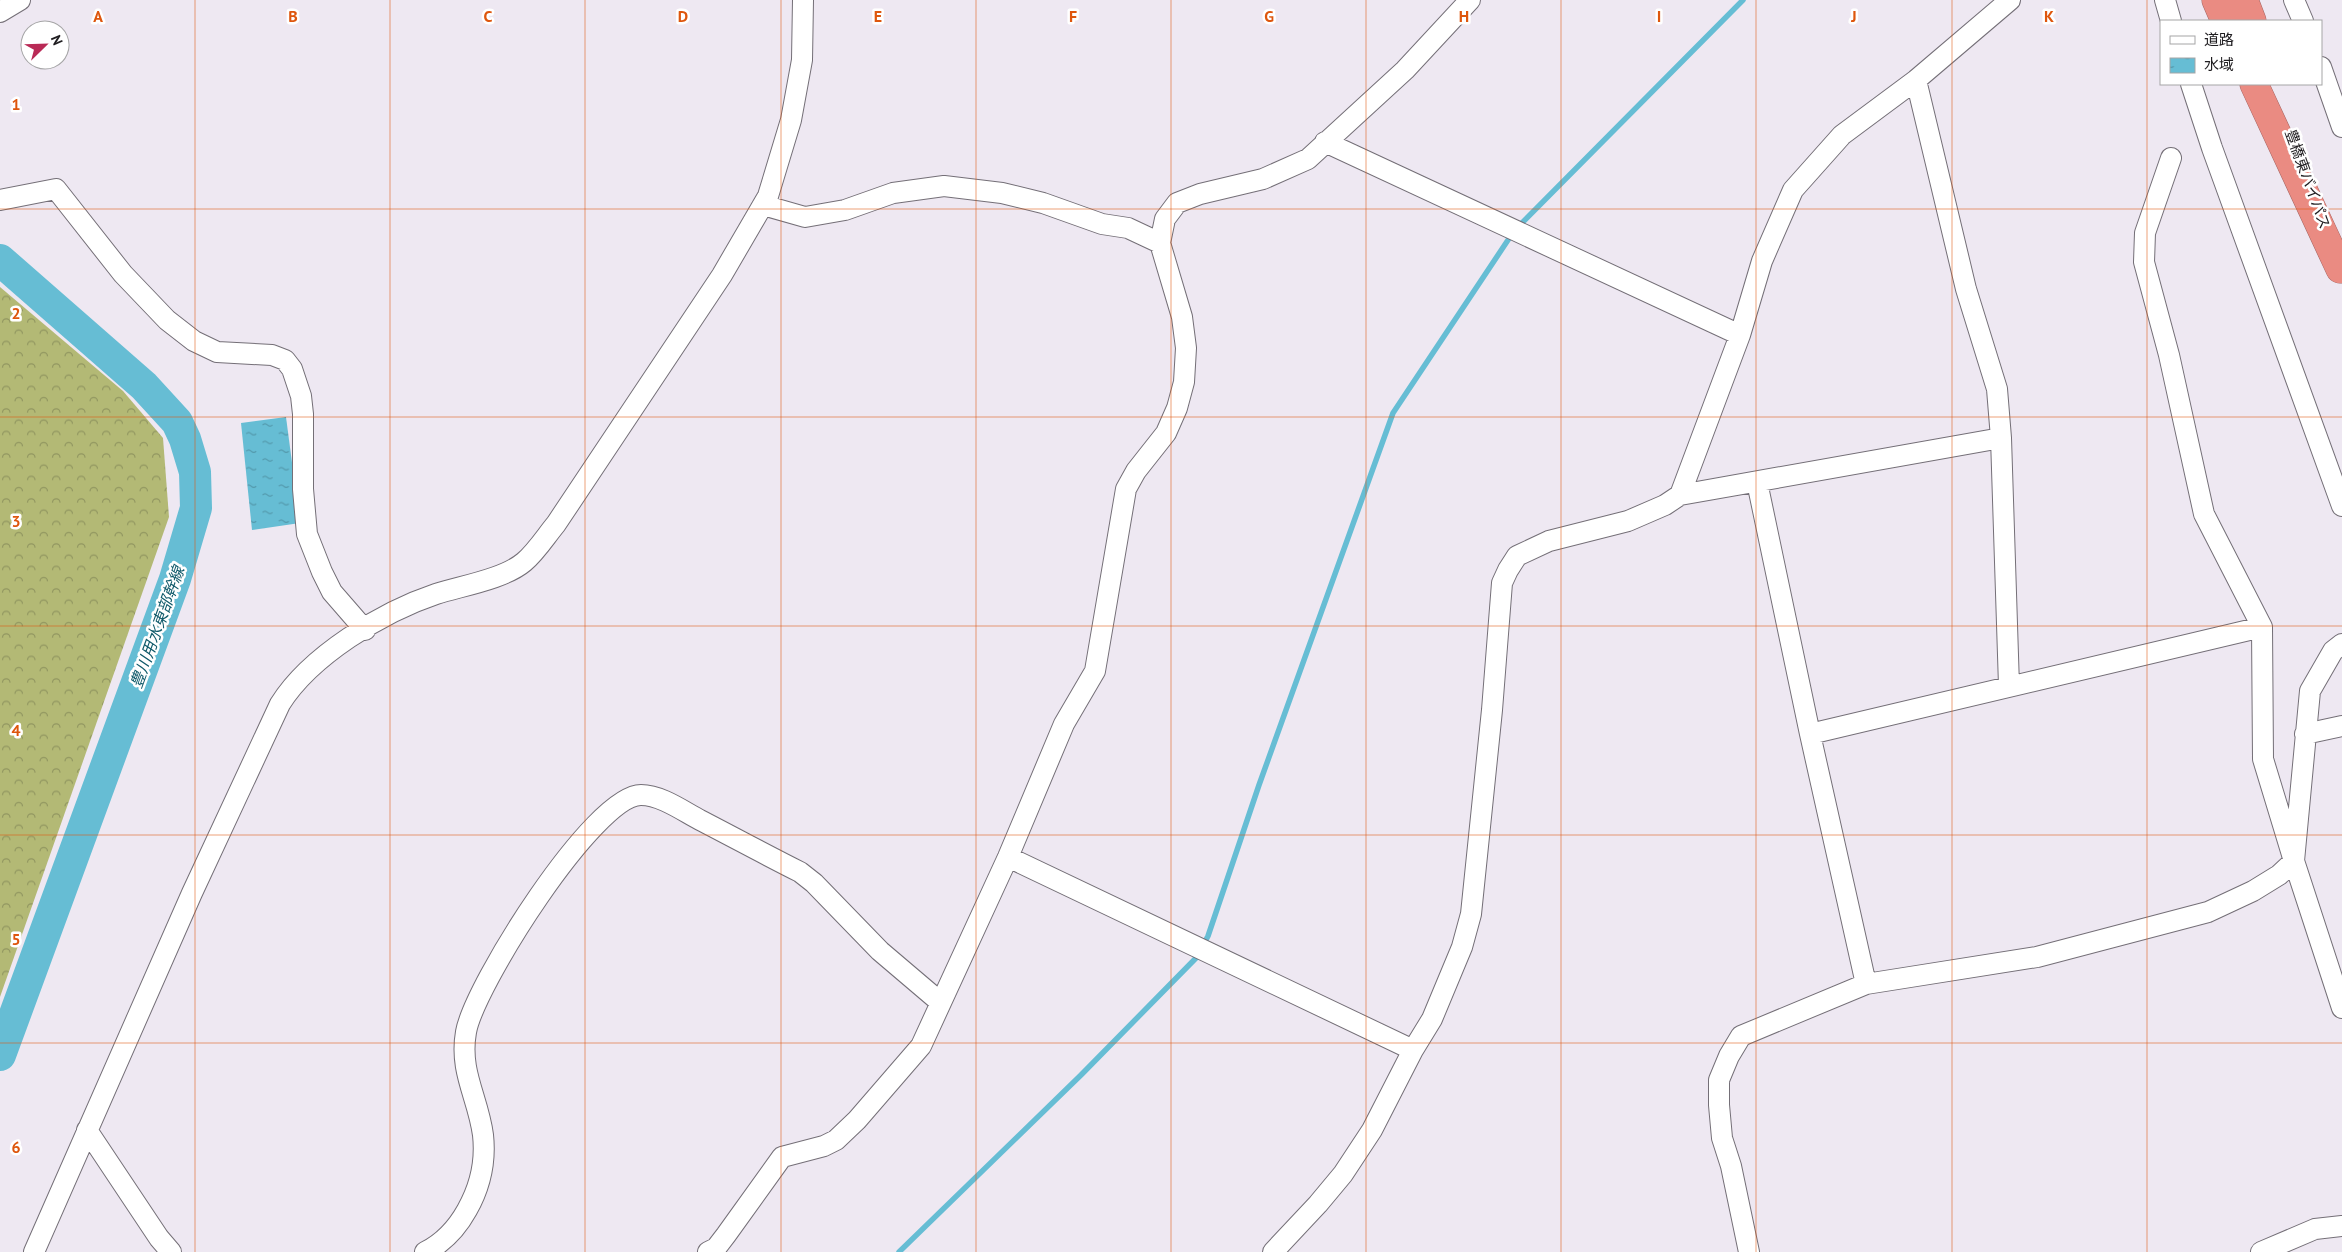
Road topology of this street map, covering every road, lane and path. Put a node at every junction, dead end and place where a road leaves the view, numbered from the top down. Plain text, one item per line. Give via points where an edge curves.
1 (20, 0) edge
2 (803, 0) edge
3 (1470, 0) edge
4 (2010, 0) edge
5 (2165, 0) edge
6 (2216, 0) edge
7 (2244, 0) edge
8 (2294, 0) edge
9 (0, 12) edge
10 (2171, 20) edge
11 (2225, 20) edge
12 (2252, 20) edge
13 (2303, 20) edge
14 (2322, 70) edge
15 (1916, 80) junction
16 (2191, 85) edge
17 (2254, 85) edge
18 (2274, 85) edge
19 (2342, 127) edge
20 (1326, 142) junction
21 (2171, 158) dead end
22 (0, 200) edge
23 (763, 205) junction
24 (1160, 243) junction
25 (2341, 271) edge
26 (1740, 335) junction
27 (2001, 438) junction
28 (1757, 482) junction
29 (1680, 495) junction
30 (2342, 506) edge
31 (2262, 627) junction
32 (365, 630) junction
33 (2342, 644) edge
34 (2009, 686) junction
35 (2342, 726) edge
36 (1810, 734) junction
37 (2304, 734) junction
38 (1008, 857) junction
39 (2294, 861) junction
40 (1866, 984) junction
41 (940, 1002) junction
42 (2342, 1008) edge
43 (1413, 1050) junction
44 (87, 1130) junction
45 (2342, 1226) edge
46 (34, 1252) edge
47 (171, 1252) edge
48 (425, 1252) edge
49 (708, 1252) edge
50 (1273, 1252) edge
51 (1749, 1252) edge
52 (2261, 1252) edge

1 - 9 street
2 - 23 street via 802,60 791,120 778,168
3 - 20 street via 1405,70
4 - 15 street
5 - 10 street
6 - 11 highway
7 - 12 highway
8 - 13 street
14 - 19 street
15 - 26 street via 1842,135 1793,190 1762,261
15 - 27 street via 1966,289 1997,389
16 - 30 street
17 - 25 highway
18 - 25 highway, 豊橋東バイパス
20 - 24 street via 1308,159 1262,179 1177,203 1165,219
20 - 26 street
21 - 31 street via 2145,232 2144,262 2169,355 2204,514
22 - 32 street via 56,190 123,274 167,320 194,341 217,352 272,355 285,360 292,369 301,396 303,489 308,534 332,592
23 - 24 street via 805,217 844,210 893,193 944,186 1002,193 1044,203 1102,224 1128,228
23 - 32 street via 722,275 556,524 524,562 506,572 433,595
24 - 38 street via 1182,317 1186,348 1184,382 1166,434 1126,489 1095,672 1064,724
26 - 29 street
27 - 28 street
27 - 34 street
28 - 29 street
28 - 36 street
29 - 43 street via 1628,521 1549,541 1517,556 1508,570 1502,583 1471,914 1462,946 1432,1019
31 - 34 street
31 - 39 street via 2263,759
32 - 44 street via 332,649 305,673 280,704
33 - 37 street via 2333,651 2310,692
34 - 36 street
35 - 37 street
36 - 40 street
37 - 39 street
38 - 41 street
38 - 43 street
39 - 40 street via 2253,891 2208,912 2036,957
39 - 42 street
40 - 51 street via 1741,1036 1729,1056 1719,1080 1722,1138
41 - 48 street via 880,951 800,872 652,796 635,795 621,802 587,835 548,881 483,988 466,1030 464,1063 483,1134 478,1190 464,1216 441,1244
41 - 49 street via 921,1046 857,1120 836,1140 824,1146 782,1157 716,1248
43 - 50 street via 1372,1130 1343,1174
44 - 46 street
44 - 47 street
45 - 52 street via 2315,1229

